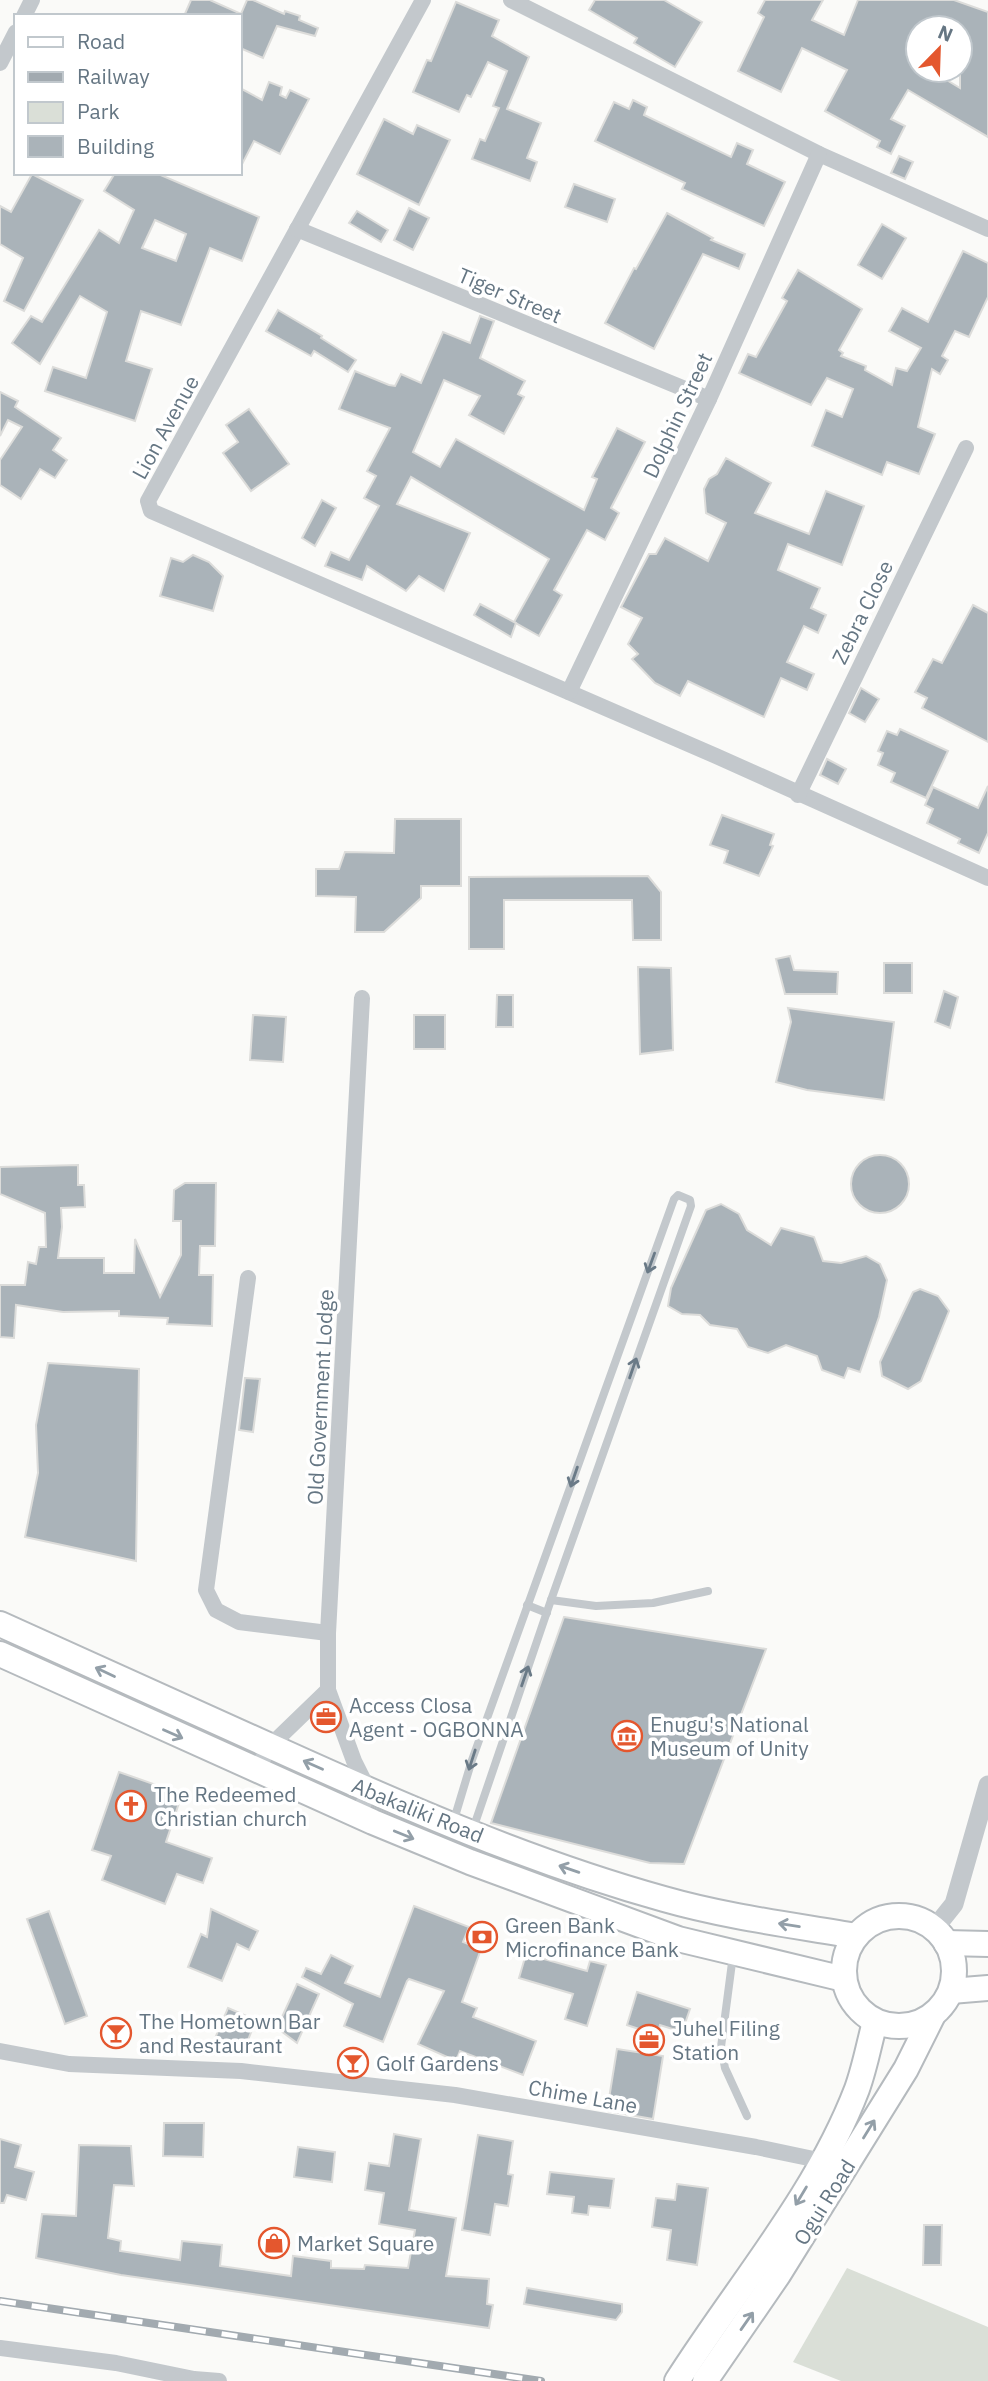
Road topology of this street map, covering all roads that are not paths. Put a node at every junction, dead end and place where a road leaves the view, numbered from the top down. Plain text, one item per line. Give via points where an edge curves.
1 (423, 0) edge
2 (511, 0) edge
3 (14, 36) edge
4 (0, 63) edge
5 (819, 154) junction
6 (297, 229) junction
7 (988, 229) edge
8 (709, 399) junction
9 (966, 448) dead end
10 (569, 692) junction
11 (797, 794) junction
12 (988, 878) edge
13 (362, 998) dead end
14 (248, 1278) dead end
15 (601, 1402) junction
16 (619, 1408) junction
17 (708, 1591) dead end
18 (551, 1600) junction
19 (527, 1605) junction
20 (547, 1613) junction
21 (0, 1624) edge
22 (328, 1633) junction
23 (0, 1654) edge
24 (328, 1690) junction
25 (270, 1746) junction
26 (256, 1771) junction
27 (988, 1785) edge
28 (369, 1791) junction
29 (358, 1816) junction
30 (462, 1830) junction
31 (620, 1887) junction
32 (607, 1913) junction
33 (856, 1936) junction
34 (940, 1936) junction
35 (988, 1944) edge
36 (733, 1952) junction
37 (844, 1979) junction
38 (988, 1988) edge
39 (951, 1991) junction
40 (932, 2017) junction
41 (876, 2022) junction
42 (0, 2051) edge
43 (747, 2116) dead end
44 (823, 2161) junction
45 (0, 2348) edge
46 (694, 2376) edge
47 (219, 2381) edge

1 - 6 street, Lion Avenue
2 - 5 street
3 - 4 street
5 - 7 street
5 - 8 street, Dolphin Street
6 - 8 street, Tiger Street
6 - 10 street, Lion Avenue via 148,501 151,511
8 - 10 street, Dolphin Street
9 - 11 street, Zebra Close
10 - 11 street, Lion Avenue
11 - 12 street, Lion Avenue
13 - 22 street, Old Government Lodge
14 - 22 street via 206,1590 216,1610 239,1622
15 - 16 lane
16 -> 15 lane via 691,1206 683,1195 674,1199
15 -> 19 lane
16 - 18 lane
17 - 18 lane via 653,1603 596,1606
18 - 20 lane
19 - 20 lane
19 -> 30 lane via 472,1760
30 -> 20 lane
25 -> 21 main road, Abakaliki Road
22 - 24 street, Old Government Lodge
23 -> 26 main road, Abakaliki Road
24 - 25 street
24 - 28 street, Old Government Lodge
25 - 26 street
28 -> 25 main road, Abakaliki Road
26 - 29 main road, Abakaliki Road
27 - 34 street via 954,1904
28 - 29 street
28 - 30 main road, Abakaliki Road
29 -> 32 main road, Abakaliki Road
31 -> 30 main road, Abakaliki Road
31 - 32 main road
33 -> 31 main road, Abakaliki Road via 720,1913
32 - 36 main road, Abakaliki Road
33 - 34 main road via 891,1916 918,1919
33 - 37 main road via 844,1963
34 - 35 main road
34 - 39 main road via 953,1958
36 - 37 main road, Abakaliki Road
36 - 43 lane via 721,2047 725,2068
37 - 41 main road via 854,2004
38 - 39 main road
39 - 40 main road
40 - 41 main road via 898,2027
46 -> 40 main road, Ogui Road via 778,2275 906,2069
41 - 44 main road, Ogui Road via 857,2088
42 - 44 street, Chime Lane via 69,2064 241,2071 455,2095
44 -> 46 main road, Ogui Road
45 - 47 street

